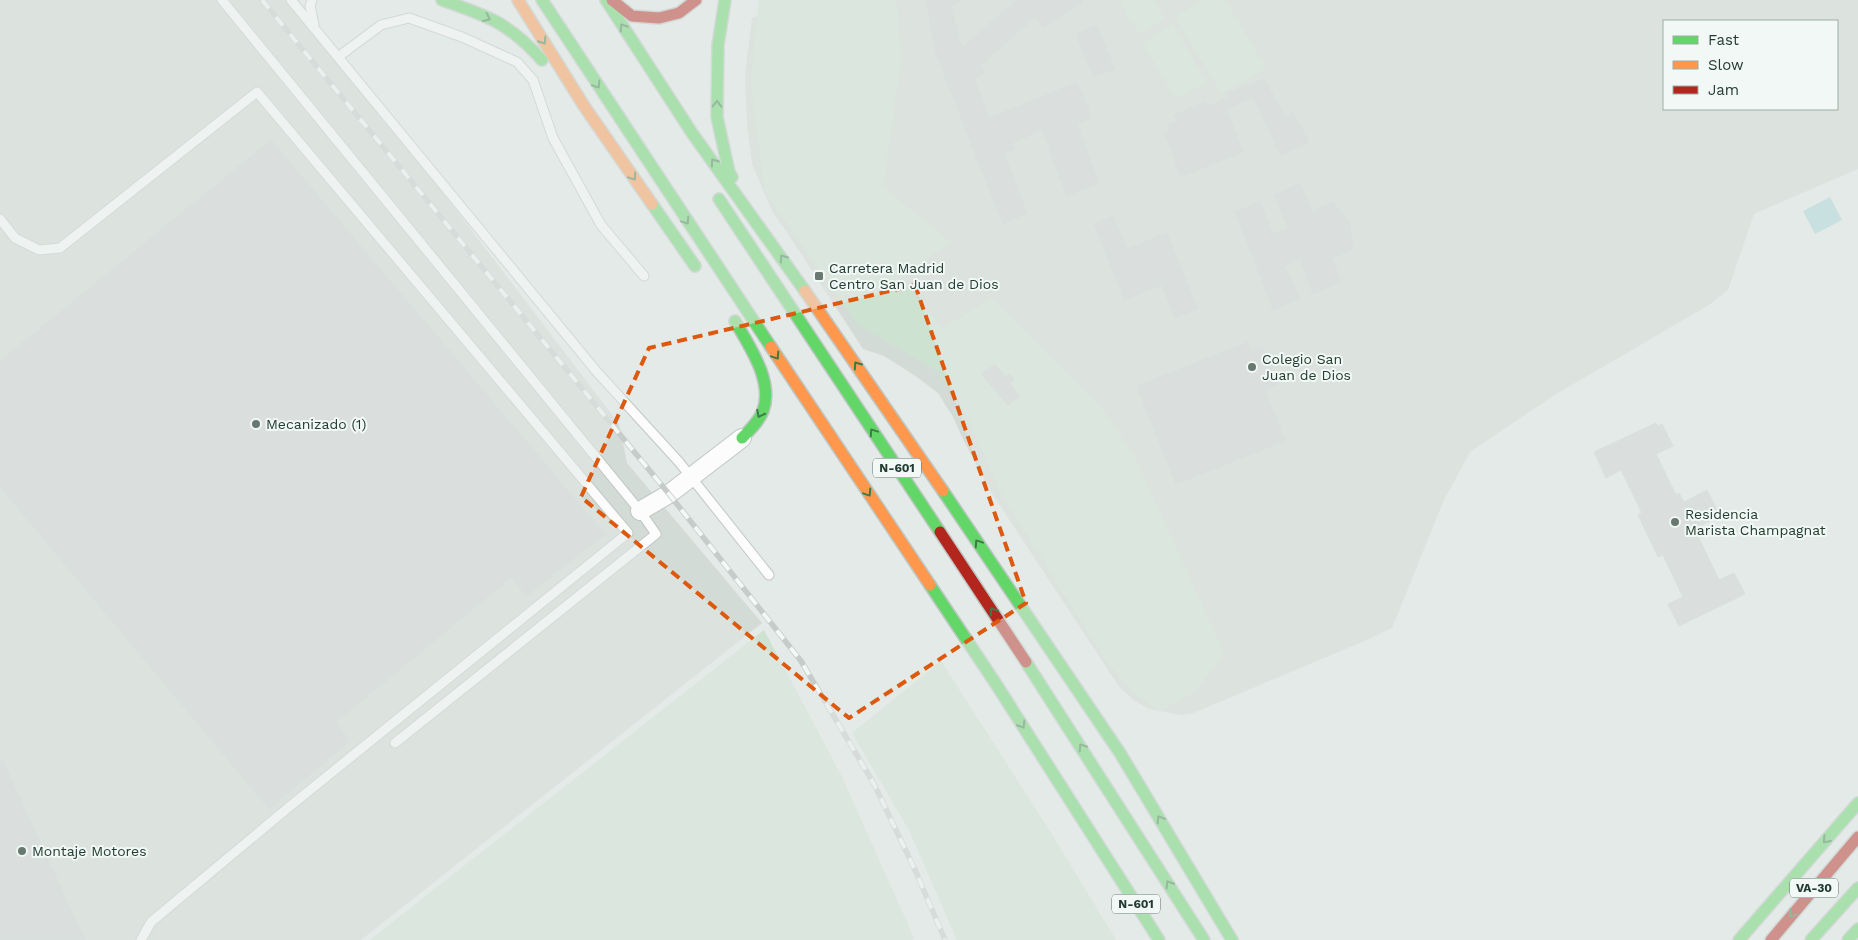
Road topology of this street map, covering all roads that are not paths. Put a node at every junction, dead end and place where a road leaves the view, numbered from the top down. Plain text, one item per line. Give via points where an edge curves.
1 (222, 0) edge
2 (290, 0) edge
3 (312, 0) edge
4 (442, 0) edge
5 (518, 0) edge
6 (542, 0) edge
7 (606, 0) edge
8 (612, 0) edge
9 (696, 0) edge
10 (725, 0) edge
11 (316, 30) junction
12 (338, 56) junction
13 (584, 106) junction
14 (710, 186) dead end
15 (0, 219) edge
16 (763, 230) junction
17 (701, 274) dead end
18 (644, 276) dead end
19 (811, 409) junction
20 (742, 438) joint
21 (690, 476) junction
22 (640, 511) junction
23 (769, 575) dead end
24 (1063, 671) junction
25 (395, 743) dead end
26 (1133, 798) dead end
27 (1858, 803) edge
28 (1858, 837) edge
29 (1112, 868) junction
30 (1175, 873) dead end
31 (1858, 888) edge
32 (1768, 905) junction
33 (1212, 906) junction
34 (1131, 918) dead end
35 (1858, 929) edge
36 (1727, 938) dead end
37 (141, 940) edge
38 (1159, 940) edge
39 (1204, 940) edge
40 (1210, 940) edge
41 (1232, 940) edge
42 (1236, 940) edge
43 (1739, 940) edge
44 (1771, 940) edge
45 (1811, 940) edge
46 (1848, 940) edge

1 - 22 lane
2 - 11 lane
3 - 11 lane via 310,6
4 -> 13 highway via 509,28 526,42
5 -> 13 highway
6 -> 19 highway, N-601
16 -> 7 highway via 692,133
8 - 9 highway via 632,16 659,18 679,14
16 -> 10 highway via 729,172 717,117 718,45
11 - 12 lane
12 - 18 lane via 381,25 409,18 517,62 533,80 553,138 601,225
12 - 21 lane via 597,372
13 -> 17 highway
39 -> 14 highway, N-601 via 1034,674
15 - 37 lane via 15,238 39,250 60,248 257,92 628,533 288,807 152,922
24 -> 16 highway
19 -> 20 highway via 780,377 733,317 757,364 766,396 764,409
19 -> 29 highway, N-601 via 996,684
20 - 21 street
21 - 22 street
21 - 23 lane
22 - 25 lane via 656,534
24 - 26 highway
33 -> 24 highway via 1120,753
27 -> 32 highway
28 -> 44 highway, VA-30
29 - 34 highway
29 - 38 highway, N-601
30 - 40 highway
31 - 45 highway, VA-30
32 - 36 highway
32 - 43 highway
33 - 41 highway
33 - 42 highway
35 - 46 highway

